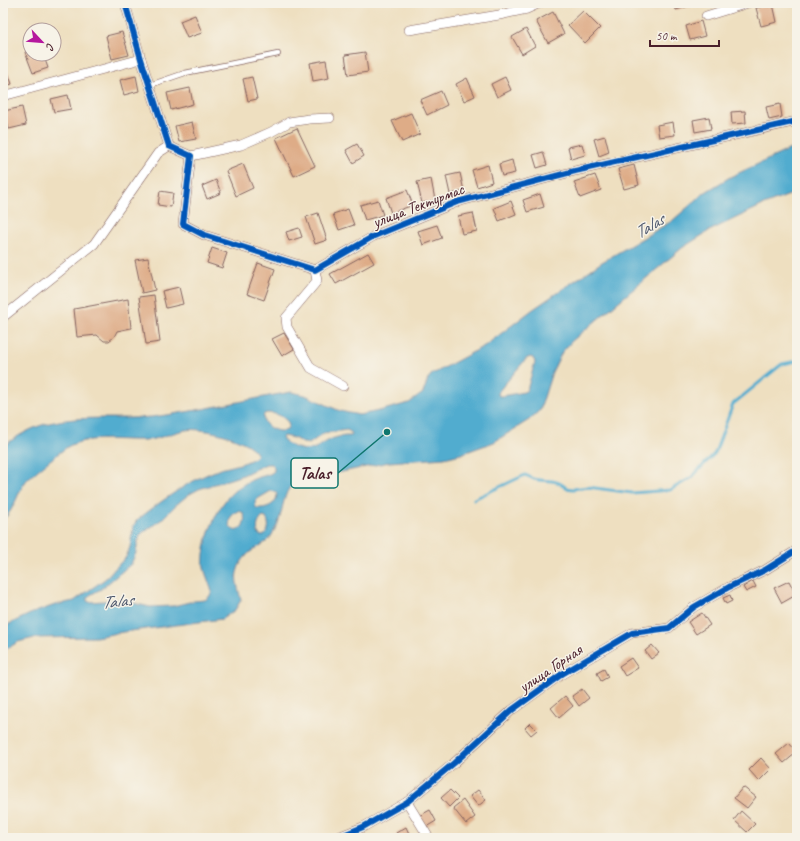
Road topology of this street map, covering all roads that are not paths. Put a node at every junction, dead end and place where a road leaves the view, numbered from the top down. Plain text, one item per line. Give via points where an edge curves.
1 (125, 3) edge
2 (540, 3) edge
3 (748, 3) edge
4 (706, 16) dead end
5 (409, 30) dead end
6 (278, 54) dead end
7 (141, 59) junction
8 (150, 85) junction
9 (3, 96) edge
10 (330, 118) dead end
11 (797, 121) edge
12 (169, 146) junction
13 (190, 156) junction
14 (315, 270) junction
15 (3, 317) edge
16 (343, 386) dead end
17 (797, 550) edge
18 (407, 802) junction
19 (336, 838) edge
20 (429, 838) edge

1 - 7 street
2 - 5 street via 499,16
3 - 4 street
6 - 8 lane via 185,73
7 - 8 street
7 - 9 street
8 - 12 street
10 - 13 street via 289,122 241,144
11 - 14 street, улица Тектурмас via 575,171 456,202 374,236
12 - 13 street
12 - 15 street via 158,153 94,244
13 - 14 street via 183,224 204,234
14 - 16 street via 317,281 286,318 287,327 311,368
17 - 18 street, улица Горная via 765,570 728,587 694,607 668,628 632,633 562,674 512,710
18 - 19 street, улица Горная via 363,827
18 - 20 street

